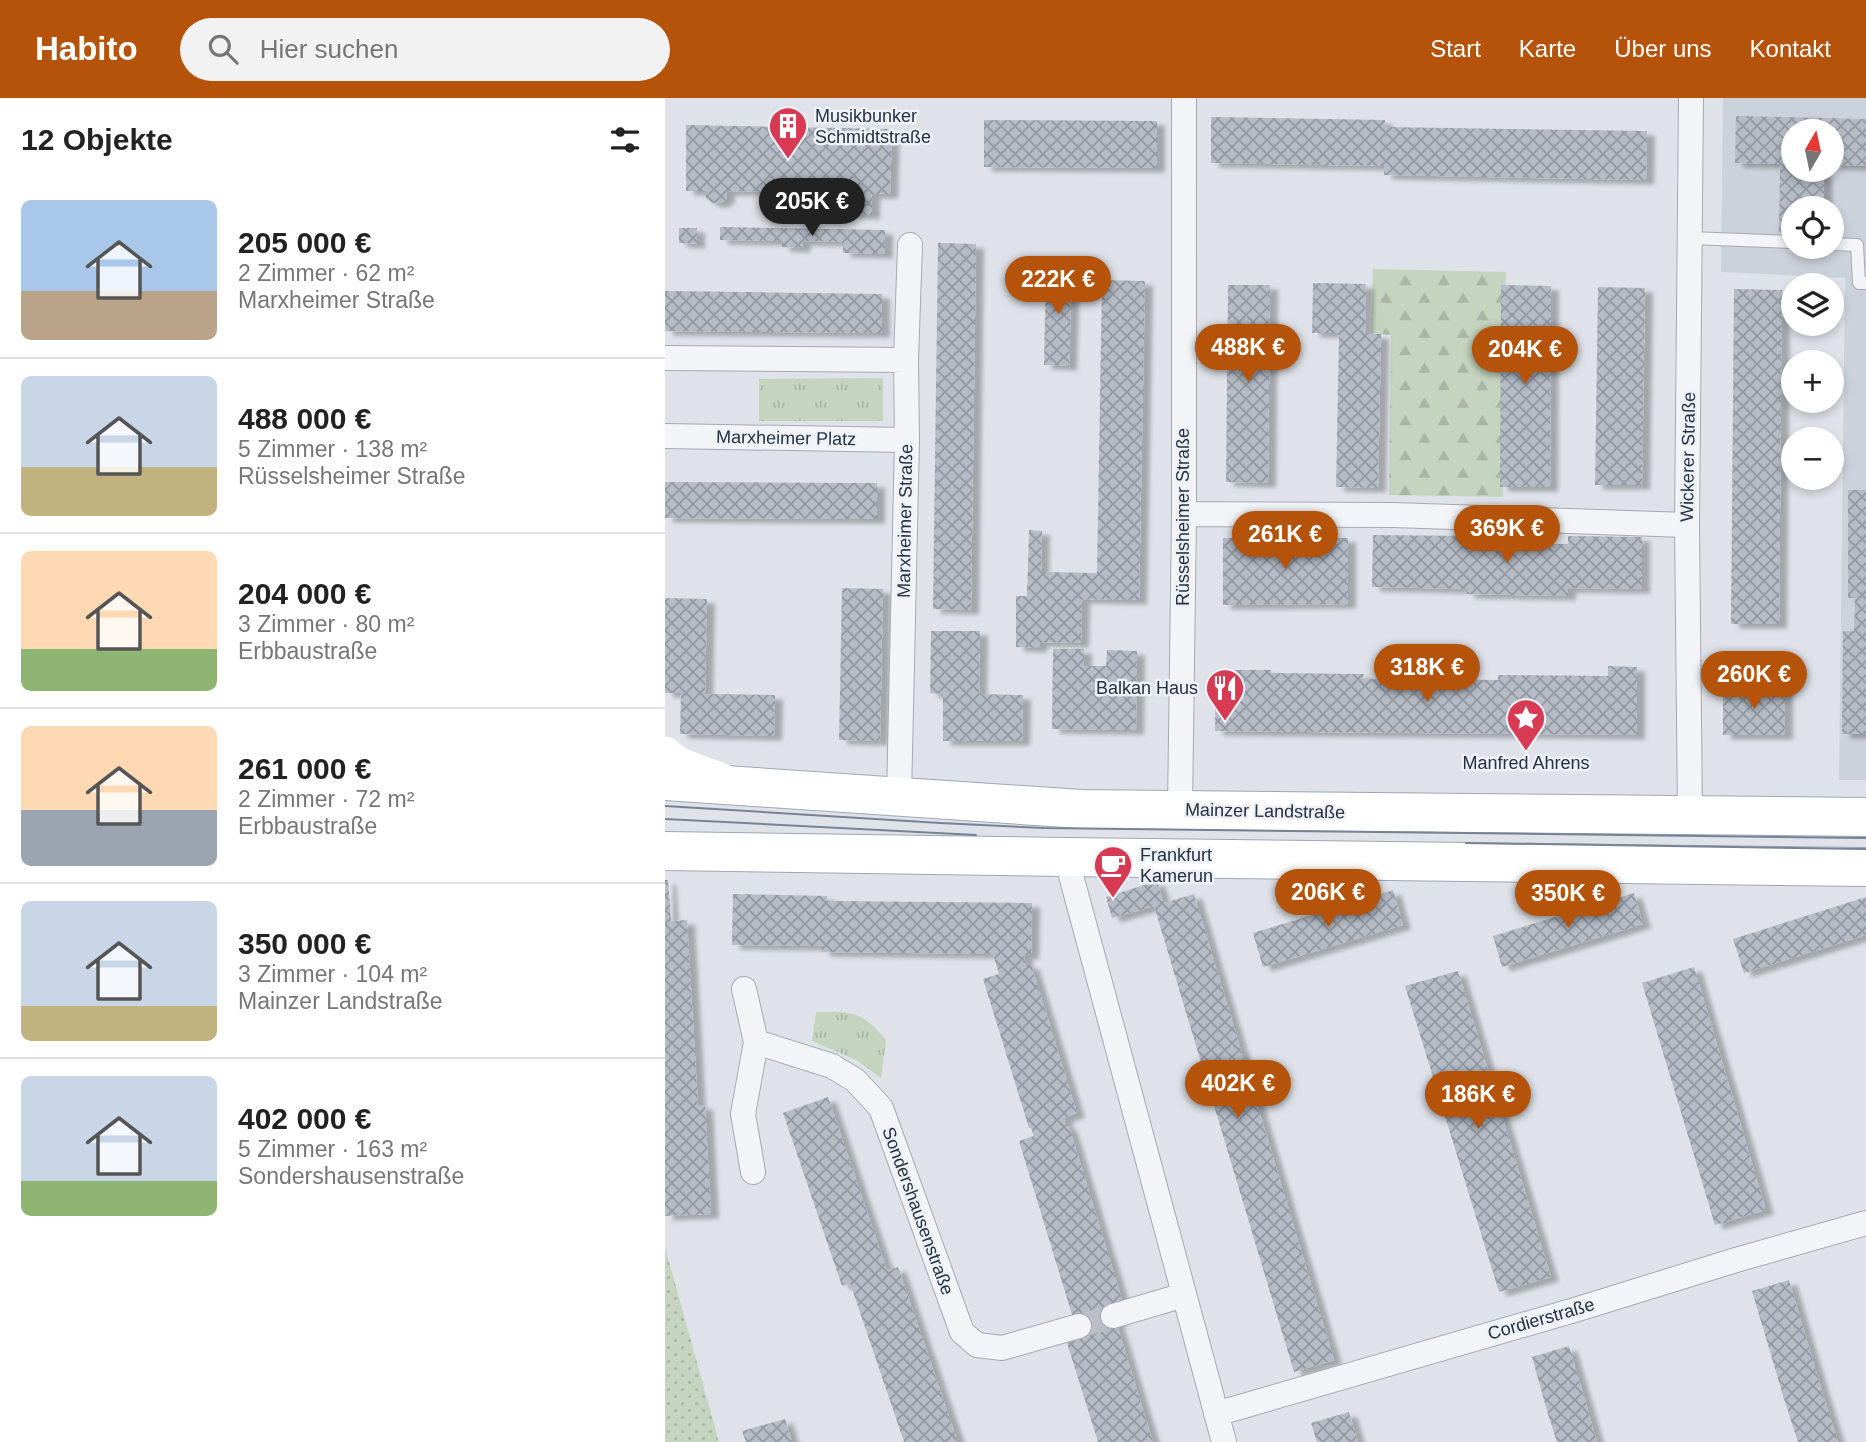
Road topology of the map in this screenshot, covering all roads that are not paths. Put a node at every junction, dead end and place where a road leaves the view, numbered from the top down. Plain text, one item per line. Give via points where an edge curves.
1 (1185, 98) edge
2 (1691, 98) edge
3 (1690, 238) junction
4 (1781, 242) edge
5 (1844, 244) edge
6 (910, 245) dead end
7 (1866, 283) edge
8 (665, 358) edge
9 (907, 360) junction
10 (665, 436) edge
11 (907, 440) junction
12 (1184, 514) junction
13 (1687, 524) junction
14 (665, 754) edge
15 (665, 781) edge
16 (737, 785) junction
17 (899, 797) junction
18 (1179, 810) junction
19 (1690, 816) junction
20 (1866, 817) edge
21 (665, 836) edge
22 (665, 850) edge
23 (712, 851) junction
24 (1066, 858) junction
25 (1866, 867) edge
26 (744, 989) dead end
27 (756, 1042) junction
28 (753, 1172) dead end
29 (1866, 1223) edge
30 (1184, 1295) junction
31 (1113, 1316) tunnel mouth
32 (1079, 1326) tunnel mouth
33 (1216, 1414) junction
34 (1224, 1442) edge

1 - 12 street, Rüsselsheimer Straße
2 - 3 street, Wickerer Straße
3 - 4 lane
3 - 13 street, Wickerer Straße
5 - 7 lane via 1857,244 1859,283
6 - 9 street, Marxheimer Straße
8 - 9 street
9 - 11 street, Marxheimer Straße
10 - 11 street, Marxheimer Platz
11 - 17 street, Marxheimer Straße
12 - 13 street
12 - 18 street, Rüsselsheimer Straße
13 - 19 street, Wickerer Straße
14 - 16 main road via 689,769
15 - 16 main road, Mainzer Landstraße
16 - 17 main road, Mainzer Landstraße
17 - 18 main road, Mainzer Landstraße via 1081,809
18 - 19 main road, Mainzer Landstraße
19 - 20 main road, Mainzer Landstraße
21 - 23 main road
22 - 23 main road
23 - 24 main road
24 - 25 main road
24 - 30 street
26 - 27 street
27 - 28 street via 743,1114
27 - 32 street, Sondershausenstraße via 832,1066 855,1080 881,1108 962,1332 977,1345 1002,1348
29 - 33 street, Cordierstraße
30 - 31 street
30 - 33 street
33 - 34 street

